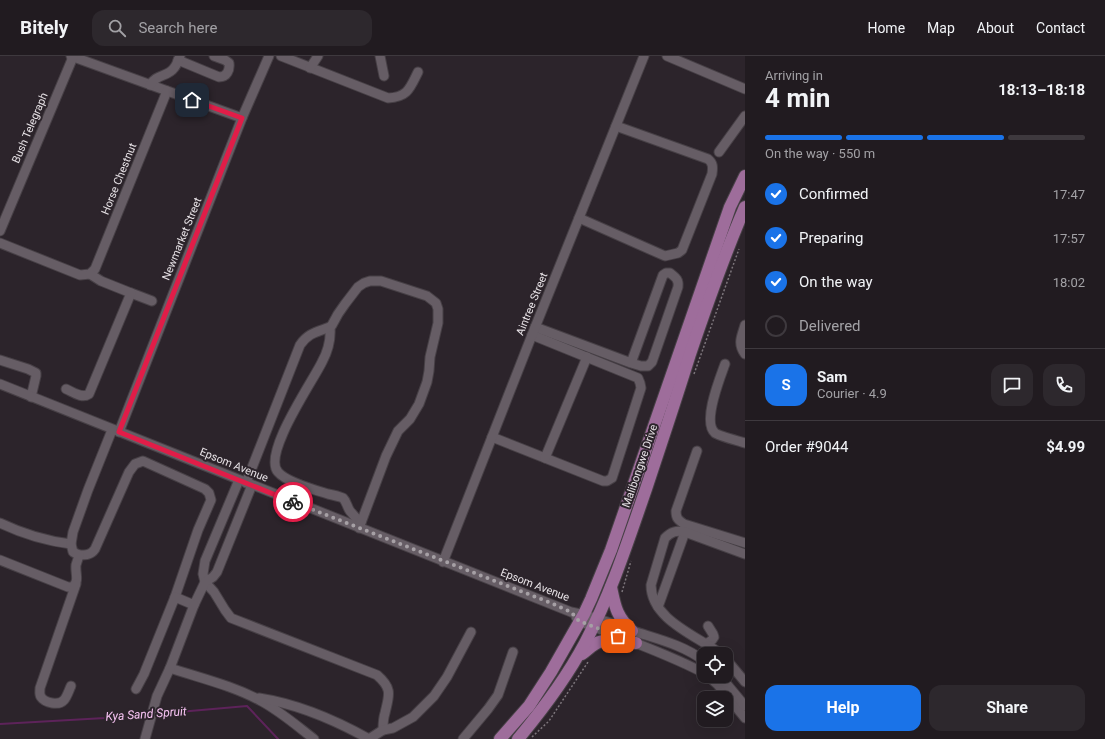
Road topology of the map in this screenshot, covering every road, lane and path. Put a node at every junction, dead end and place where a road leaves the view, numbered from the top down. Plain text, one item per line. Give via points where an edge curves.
1 (72, 56) edge
2 (214, 56) edge
3 (269, 56) edge
4 (281, 56) edge
5 (318, 56) edge
6 (380, 56) edge
7 (644, 56) edge
8 (667, 56) edge
9 (179, 58) edge
10 (310, 68) junction
11 (418, 72) dead end
12 (384, 76) dead end
13 (150, 85) junction
14 (745, 89) edge
15 (167, 91) junction
16 (745, 116) edge
17 (242, 118) junction
18 (616, 126) junction
19 (719, 152) dead end
20 (745, 176) edge
21 (745, 207) edge
22 (579, 218) junction
23 (0, 231) edge
24 (725, 239) junction
25 (0, 243) edge
26 (90, 274) junction
27 (132, 293) junction
28 (152, 301) dead end
29 (745, 325) edge
30 (330, 327) junction
31 (534, 331) junction
32 (745, 354) edge
33 (587, 357) junction
34 (0, 360) edge
35 (631, 363) junction
36 (725, 364) dead end
37 (0, 384) edge
38 (66, 389) dead end
39 (31, 397) junction
40 (115, 431) junction
41 (492, 438) junction
42 (745, 443) edge
43 (697, 451) dead end
44 (545, 458) junction
45 (245, 483) junction
46 (0, 523) edge
47 (360, 525) junction
48 (685, 532) junction
49 (745, 543) edge
50 (72, 544) junction
51 (745, 554) edge
52 (79, 555) junction
53 (0, 560) edge
54 (443, 562) junction
55 (205, 582) junction
56 (76, 584) junction
57 (610, 587) junction
58 (175, 597) junction
59 (194, 605) junction
60 (658, 607) junction
61 (581, 618) junction
62 (595, 623) junction
63 (708, 626) dead end
64 (632, 630) junction
65 (471, 632) dead end
66 (636, 643) junction
67 (706, 644) junction
68 (710, 647) edge
69 (513, 652) dead end
70 (591, 657) dead end
71 (697, 657) edge
72 (576, 658) junction
73 (733, 667) edge
74 (170, 668) junction
75 (697, 669) edge
76 (745, 682) edge
77 (716, 683) edge
78 (726, 683) edge
79 (71, 686) dead end
80 (136, 689) dead end
81 (252, 697) junction
82 (745, 706) edge
83 (745, 718) edge
84 (383, 730) junction
85 (145, 739) edge
86 (314, 739) edge
87 (369, 739) edge
88 (463, 739) edge
89 (500, 739) edge
90 (518, 739) edge
91 (531, 739) edge

1 - 13 street
1 - 23 street, Bush Telegraph
2 - 9 street via 229,63 230,68 225,76 219,77
3 - 17 street, Newmarket Street
4 - 10 street
5 - 10 street
6 - 12 street
7 - 18 street, Aintree Street
8 - 14 street
9 - 13 street via 172,71 152,80
10 - 11 street via 388,98 396,98 409,90
13 - 15 street
15 - 17 street
15 - 26 street, Horse Chestnut via 95,269
16 - 19 street
17 - 40 street, Newmarket Street
18 - 22 street, Aintree Street
18 - 22 street via 712,162 712,174 682,250 665,256
20 - 24 main road, Malibongwe Drive via 732,202
21 - 24 main road, Malibongwe Drive
22 - 31 street, Aintree Street
24 - 57 main road, Malibongwe Drive via 706,307 623,556
24 - 61 main road, Malibongwe Drive via 611,550
25 - 26 street via 80,276
26 - 27 street
27 - 28 street
27 - 38 street via 88,396
29 - 32 street via 740,342
30 - 45 street via 308,335 300,345
30 - 47 street via 330,342 291,416 274,463 277,471 289,480 344,499
30 - 47 street via 358,287 370,281 381,281 427,296 436,303 438,309 438,323 427,382 419,404 398,431 389,450
31 - 33 street
31 - 35 street
31 - 41 street, Aintree Street
33 - 44 street
33 - 44 street via 638,378 640,383 612,478 603,481
34 - 39 street via 36,373
35 - 35 street via 663,275 670,273 676,278 678,286 652,362 645,367
36 - 42 street via 711,408 711,427 715,434
37 - 39 street, Epsom Avenue
39 - 40 street, Epsom Avenue
40 - 45 street, Epsom Avenue
40 - 50 street, Newmarket Street via 72,532
41 - 44 street
41 - 54 street, Aintree Street
43 - 49 street via 676,511 678,520
45 - 47 street, Epsom Avenue
45 - 55 street via 205,561
45 - 55 street via 217,572
46 - 50 street via 42,539
47 - 54 street, Epsom Avenue
48 - 51 street
48 - 60 street
48 - 60 street via 670,533 665,538 651,585 651,593
50 - 52 street via 73,552
52 - 56 street
52 - 58 street via 89,554 95,549 129,472 135,464 143,461 205,489 211,500
53 - 56 street via 68,587
54 - 61 street, Epsom Avenue
55 - 59 street
55 - 84 street via 231,618 377,675 386,684 389,697
56 - 79 street via 40,688 41,698 52,703 60,703
57 - 62 main road, Malibongwe Drive
57 - 64 main road via 617,611
58 - 59 street
58 - 80 street
59 - 74 street
60 - 67 street via 675,623
61 - 62 street, Epsom Avenue
61 - 89 main road, Malibongwe Drive via 551,672 528,706
62 - 64 street, Epsom Avenue
62 - 66 street, Epsom Avenue
62 - 72 main road, Malibongwe Drive
63 - 67 street via 714,637
64 - 71 street, Epsom Avenue via 682,648
65 - 84 street via 447,678 434,696 413,717 393,728
66 - 72 main road via 601,641
66 - 75 street, Epsom Avenue
67 - 68 street
69 - 88 street via 498,695
70 - 91 path via 549,721
72 - 90 main road, Malibongwe Drive via 540,712
73 - 76 street
74 - 81 street
74 - 85 street via 157,696
77 - 83 street
78 - 82 street
81 - 86 street
81 - 87 street via 280,702 320,716
84 - 87 street

